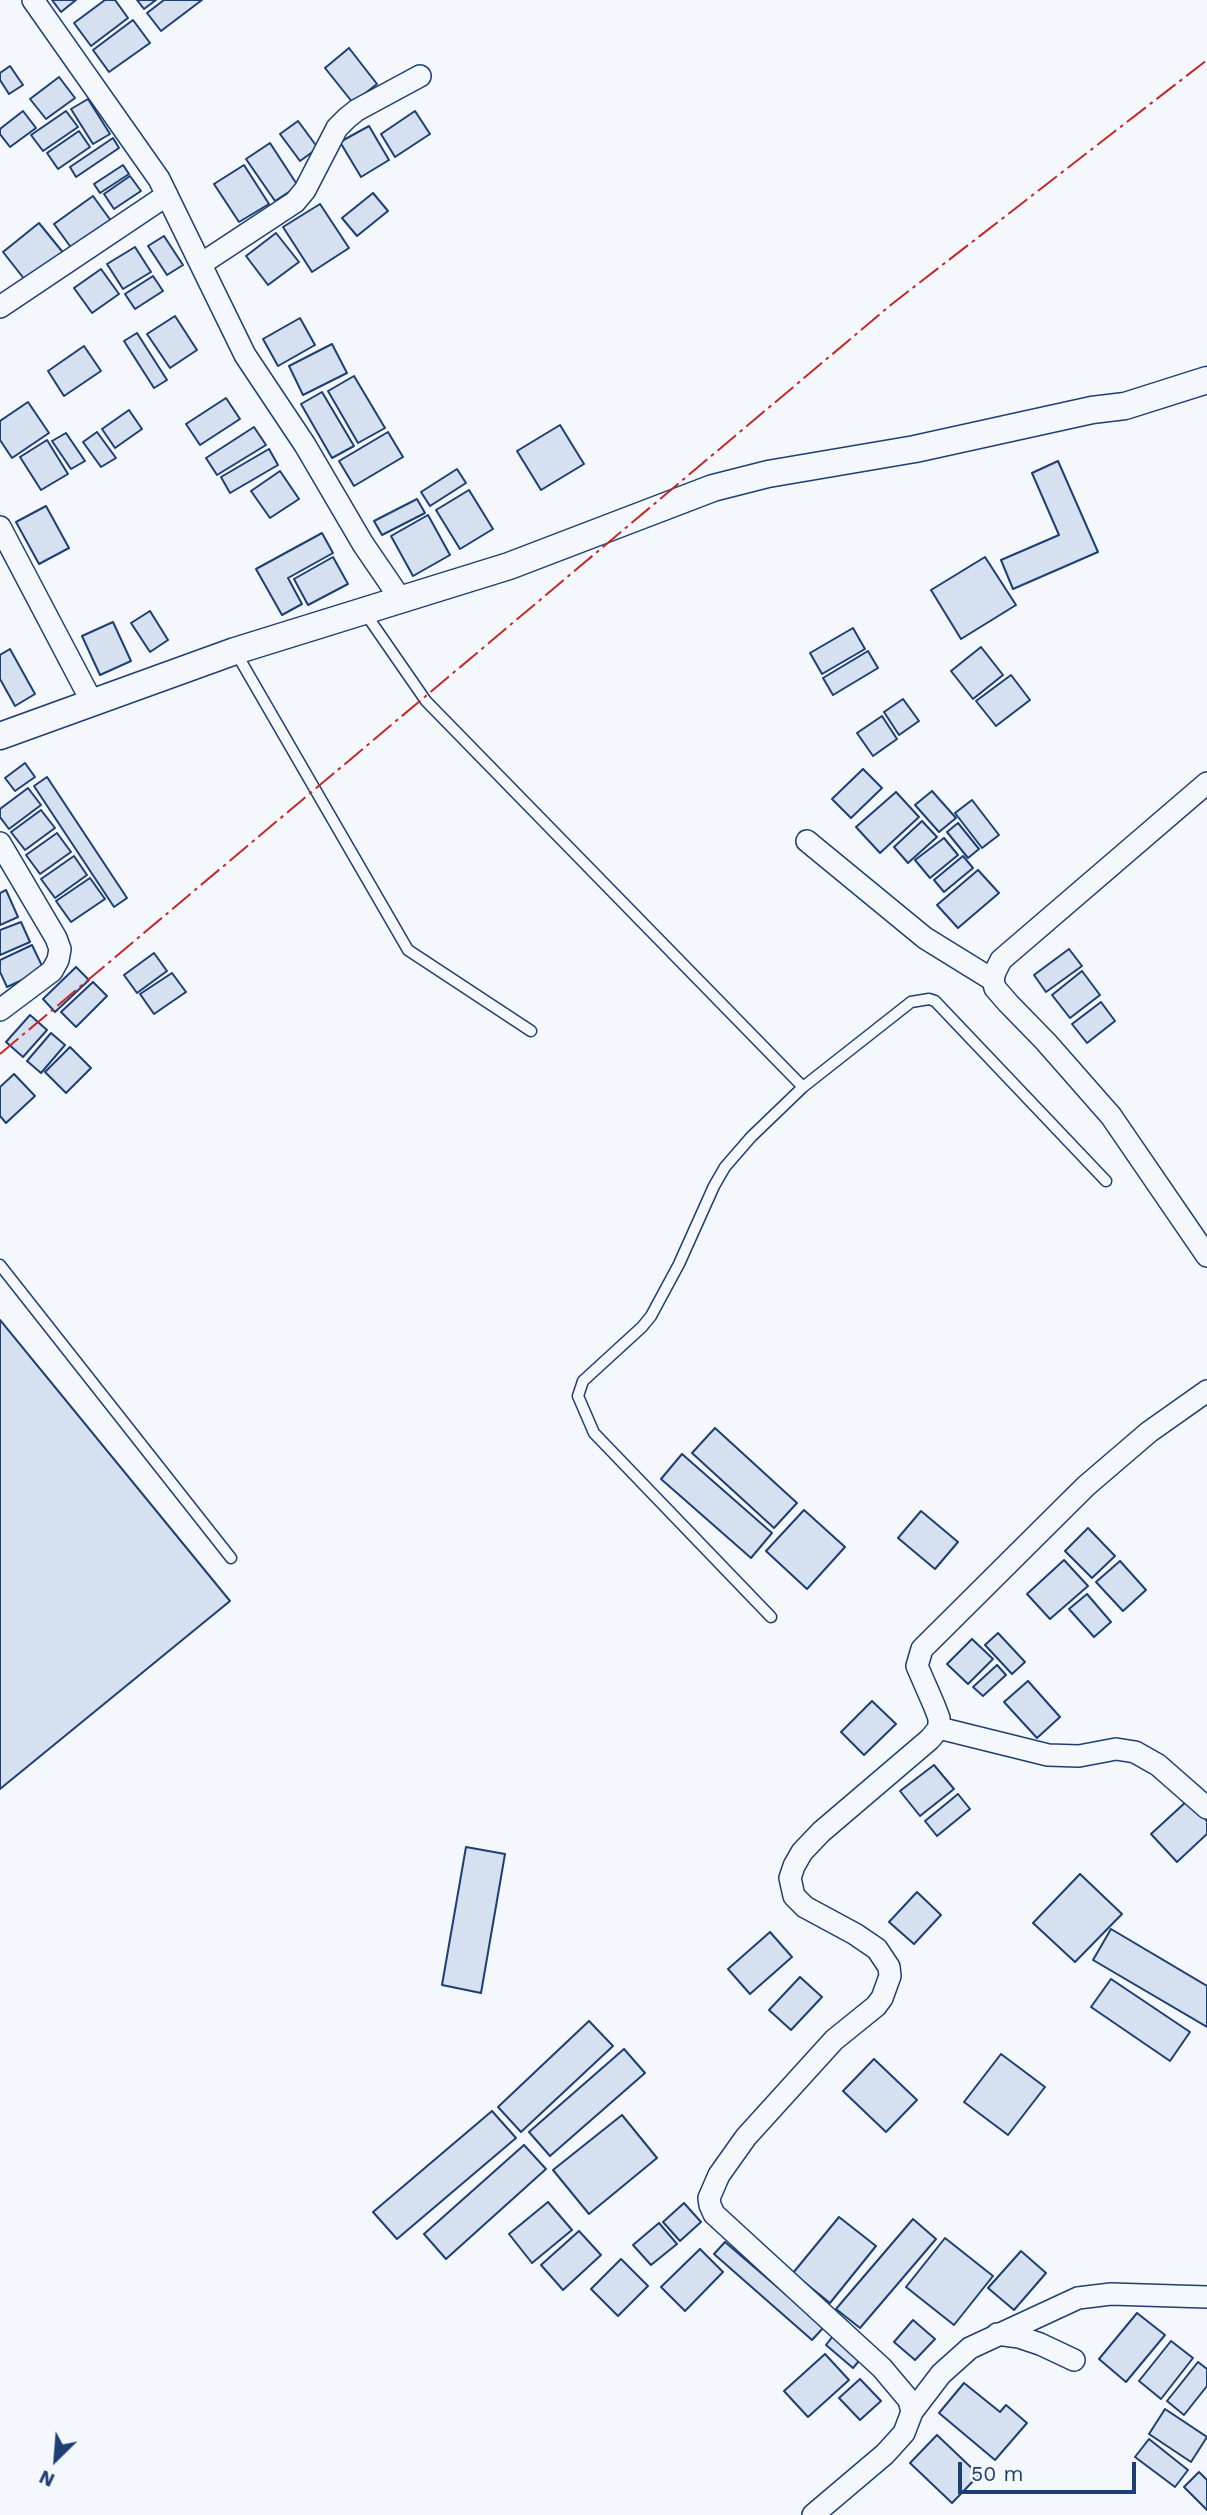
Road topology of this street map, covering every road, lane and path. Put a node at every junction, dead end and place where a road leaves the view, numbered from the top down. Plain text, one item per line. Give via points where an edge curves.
1 (33, 0) edge
2 (420, 76) dead end
3 (167, 195) junction
4 (201, 264) junction
5 (0, 307) edge
6 (1207, 380) edge
7 (0, 527) edge
8 (402, 601) junction
9 (363, 610) junction
10 (235, 651) junction
11 (92, 702) junction
12 (0, 736) edge
13 (1207, 783) edge
14 (807, 841) dead end
15 (0, 843) edge
16 (993, 980) junction
17 (0, 1010) edge
18 (531, 1031) dead end
19 (803, 1087) junction
20 (1106, 1181) dead end
21 (1207, 1256) edge
22 (0, 1265) edge
23 (1207, 1391) edge
24 (231, 1558) dead end
25 (771, 1617) dead end
26 (939, 1728) junction
27 (1207, 1808) edge
28 (1207, 2298) edge
29 (997, 2334) junction
30 (1074, 2360) dead end
31 (912, 2412) junction
32 (813, 2515) edge

1 - 3 street via 143,153
2 - 4 street via 347,118 295,202
3 - 4 street
3 - 5 street
4 - 8 street via 244,355
6 - 8 street via 1125,406 731,483
7 - 11 street
8 - 9 street
9 - 10 street
9 - 19 lane via 426,701
10 - 11 street
10 - 18 lane via 408,950
11 - 12 street
13 - 16 street via 1001,960
14 - 16 street via 925,938
15 - 17 street via 60,949 52,971
16 - 21 street via 1008,1003 1111,1116
19 - 20 lane via 911,1002 929,999
19 - 25 lane via 725,1167 651,1315 583,1381 578,1396 594,1433
22 - 24 lane
23 - 26 street via 1086,1486 922,1649 917,1666 939,1717
26 - 27 street via 1048,1755 1079,1756 1116,1749 1135,1752 1158,1765
26 - 31 street via 821,1832 794,1866 790,1878 794,1896 877,1949 890,1976 876,2006 834,2040 746,2137 709,2198 714,2214 901,2388
28 - 29 street via 1111,2294 1078,2298
29 - 30 street via 1040,2344
29 - 31 street via 957,2359
31 - 32 street via 904,2433 885,2454

